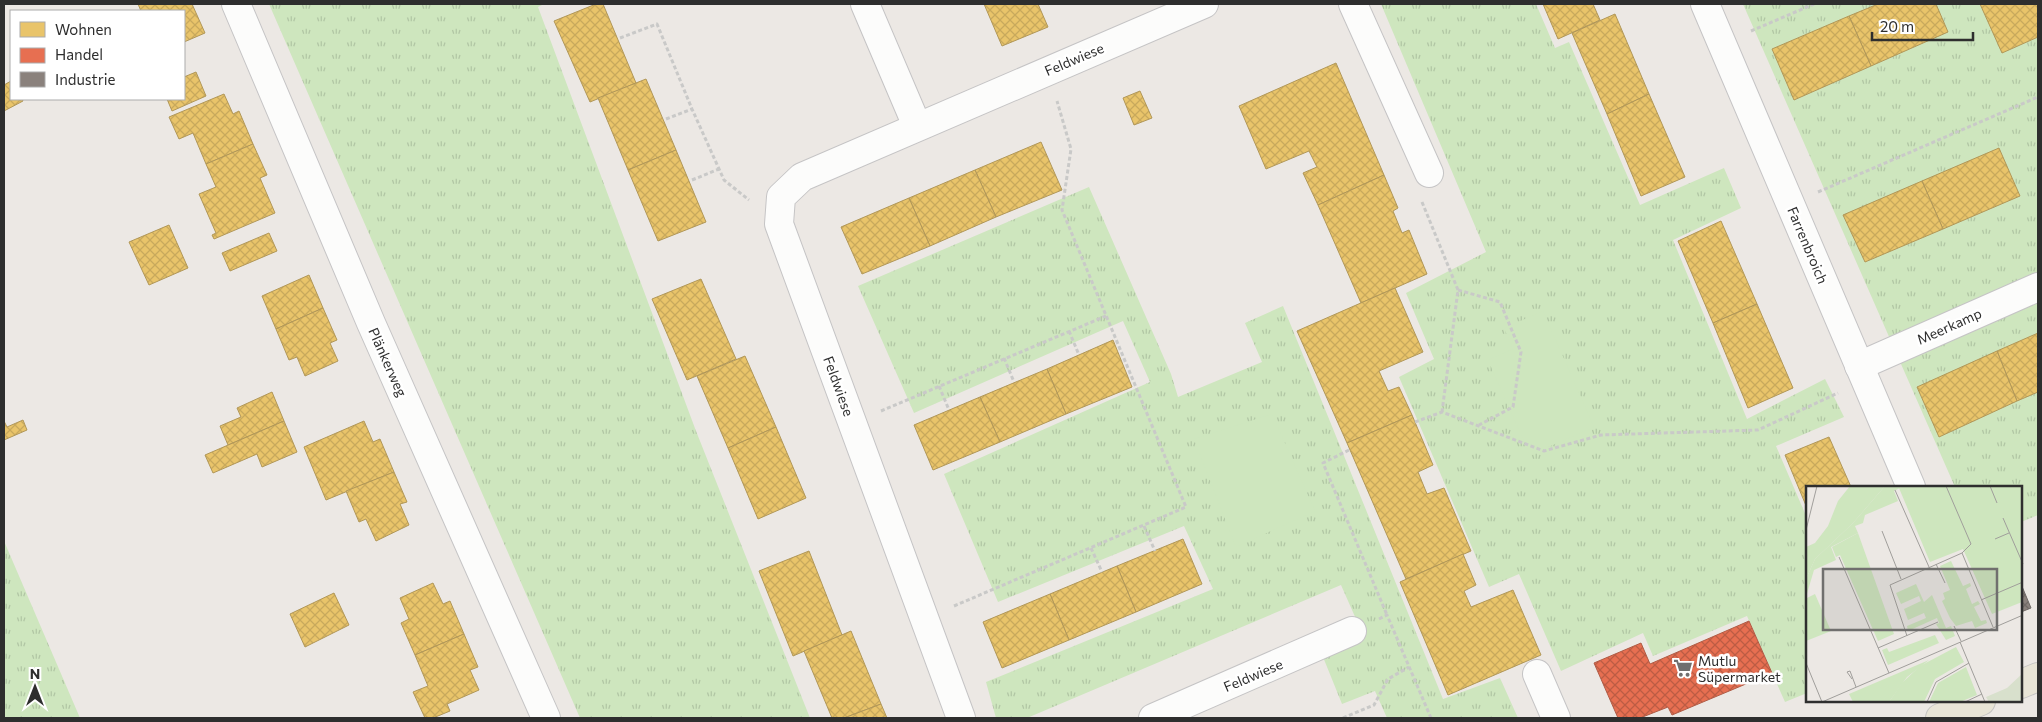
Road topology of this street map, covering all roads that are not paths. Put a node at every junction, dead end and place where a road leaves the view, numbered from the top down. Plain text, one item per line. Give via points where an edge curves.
1 (236, 4) edge
2 (865, 4) edge
3 (1204, 4) edge
4 (1353, 4) edge
5 (1705, 4) edge
6 (917, 126) junction
7 (1429, 173) road end
8 (2038, 287) edge
9 (1863, 373) junction
10 (1911, 486) edge
11 (1352, 631) road end
12 (1537, 674) dead end
13 (2038, 677) edge
14 (2022, 684) edge
15 (1979, 702) edge
16 (546, 718) edge
17 (961, 718) edge
18 (1153, 718) edge
19 (1556, 718) edge
20 (1940, 718) edge

1 - 16 street, Plänkerweg via 371,323
2 - 6 street
3 - 6 street, Feldwiese
4 - 7 street
5 - 9 street, Farrenbroich
6 - 17 street, Feldwiese via 802,177 781,197 779,224
8 - 9 street, Meerkamp
9 - 10 street, Farrenbroich
11 - 18 street, Feldwiese
12 - 19 street
13 - 14 main road
15 - 20 main road

